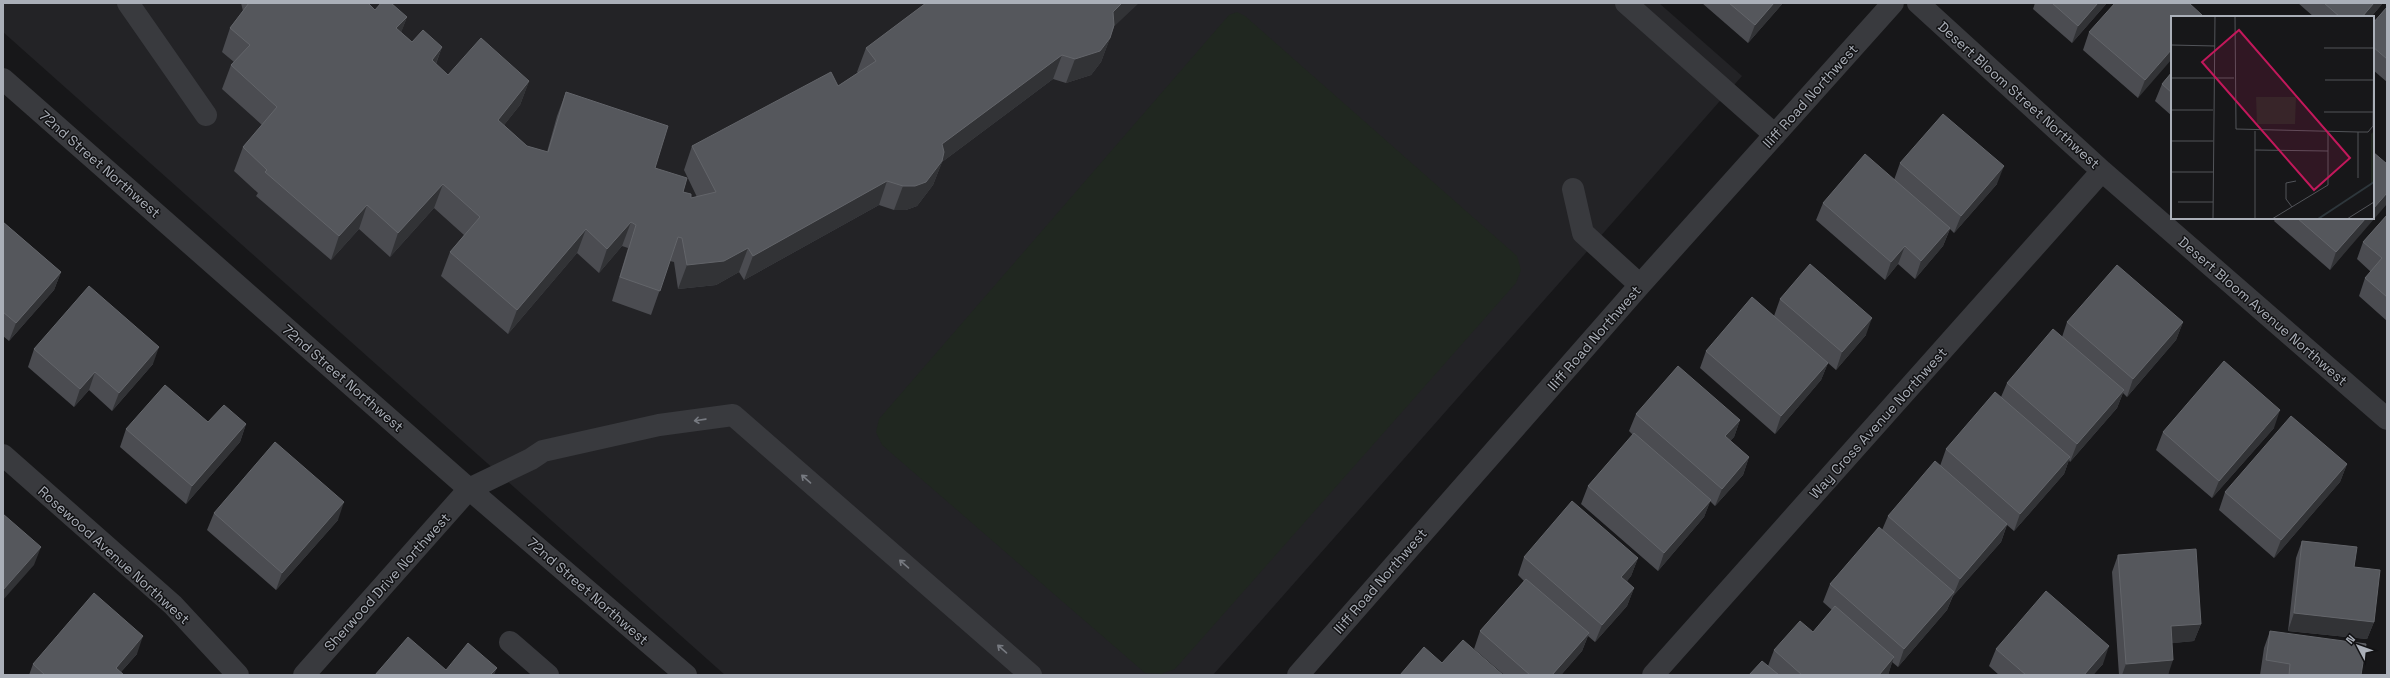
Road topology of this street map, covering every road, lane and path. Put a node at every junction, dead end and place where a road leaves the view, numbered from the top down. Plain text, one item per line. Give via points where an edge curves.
1 (128, 3) edge
2 (1626, 3) edge
3 (1893, 3) edge
4 (1918, 3) edge
5 (3, 79) edge
6 (206, 115) dead end
7 (1775, 135) junction
8 (2102, 171) junction
9 (1573, 189) dead end
10 (1640, 285) junction
11 (2387, 419) edge
12 (3, 455) edge
13 (469, 489) junction
14 (510, 642) dead end
15 (238, 675) edge
16 (304, 675) edge
17 (548, 675) edge
18 (686, 675) edge
19 (1031, 675) edge
20 (1298, 675) edge
21 (1653, 675) edge

1 - 6 street
2 - 7 street
3 - 7 street, Iliff Road Northwest
4 - 8 street, Desert Bloom Street Northwest
5 - 13 street, 72nd Street Northwest
7 - 10 street, Iliff Road Northwest
8 - 11 street, Desert Bloom Avenue Northwest
8 - 21 street, Way Cross Avenue Northwest
9 - 10 street via 1583,233
10 - 20 street, Iliff Road Northwest
12 - 15 street, Rosewood Avenue Northwest via 173,605
13 - 16 street, Sherwood Drive Northwest
13 - 18 street, 72nd Street Northwest
19 -> 13 street via 733,416 659,425 543,451
14 - 17 street

